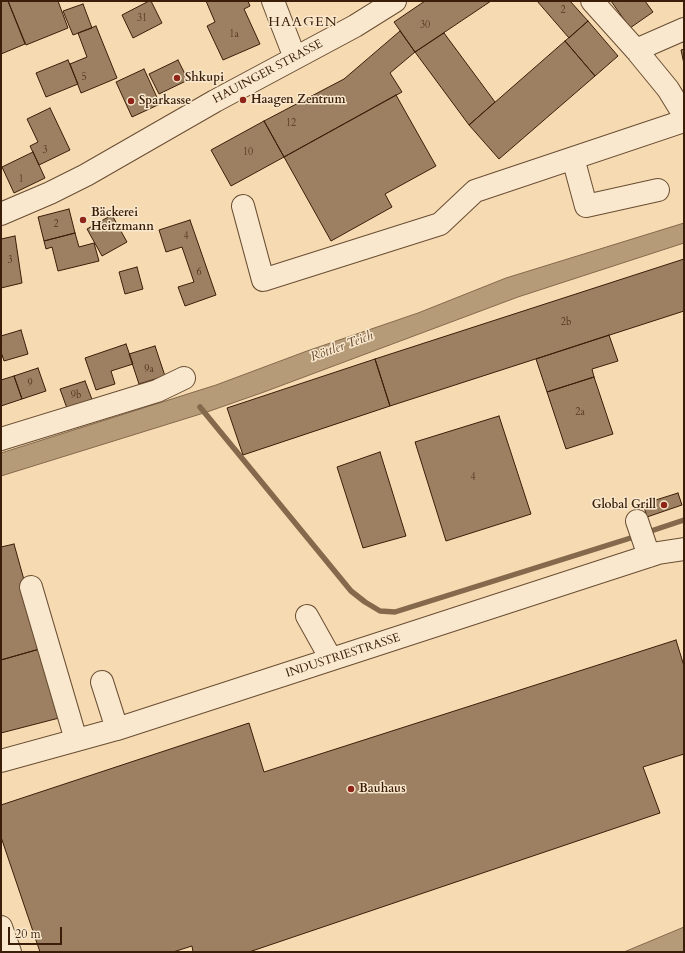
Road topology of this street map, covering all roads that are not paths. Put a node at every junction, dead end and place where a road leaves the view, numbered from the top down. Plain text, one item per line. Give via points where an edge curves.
1 (273, 1) edge
2 (395, 1) edge
3 (592, 1) edge
4 (684, 29) edge
5 (636, 50) junction
6 (295, 58) junction
7 (684, 115) edge
8 (684, 121) edge
9 (573, 158) junction
10 (658, 190) dead end
11 (243, 206) dead end
12 (7, 212) edge
13 (184, 378) dead end
14 (1, 439) edge
15 (637, 521) dead end
16 (647, 548) junction
17 (684, 548) edge
18 (31, 587) dead end
19 (307, 616) dead end
20 (331, 659) junction
21 (102, 682) dead end
22 (117, 729) junction
23 (76, 740) junction
24 (8, 759) edge
25 (1, 779) edge
26 (1, 927) edge
27 (10, 952) edge

1 - 6 street
2 - 6 street, HAUINGER STRASSE
3 - 5 street
4 - 5 street
5 - 7 street via 668,89
6 - 12 street, HAUINGER STRASSE via 86,175
8 - 9 street
9 - 10 street via 586,206
9 - 11 street via 475,191 440,224 263,280
13 - 14 street via 157,391
15 - 16 street
16 - 17 street, INDUSTRIESTRASSE via 662,552
16 - 20 street, INDUSTRIESTRASSE
18 - 23 street
19 - 20 street
20 - 22 street, INDUSTRIESTRASSE
21 - 22 street
22 - 23 street, INDUSTRIESTRASSE
23 - 24 street, INDUSTRIESTRASSE
24 - 25 street
26 - 27 street

